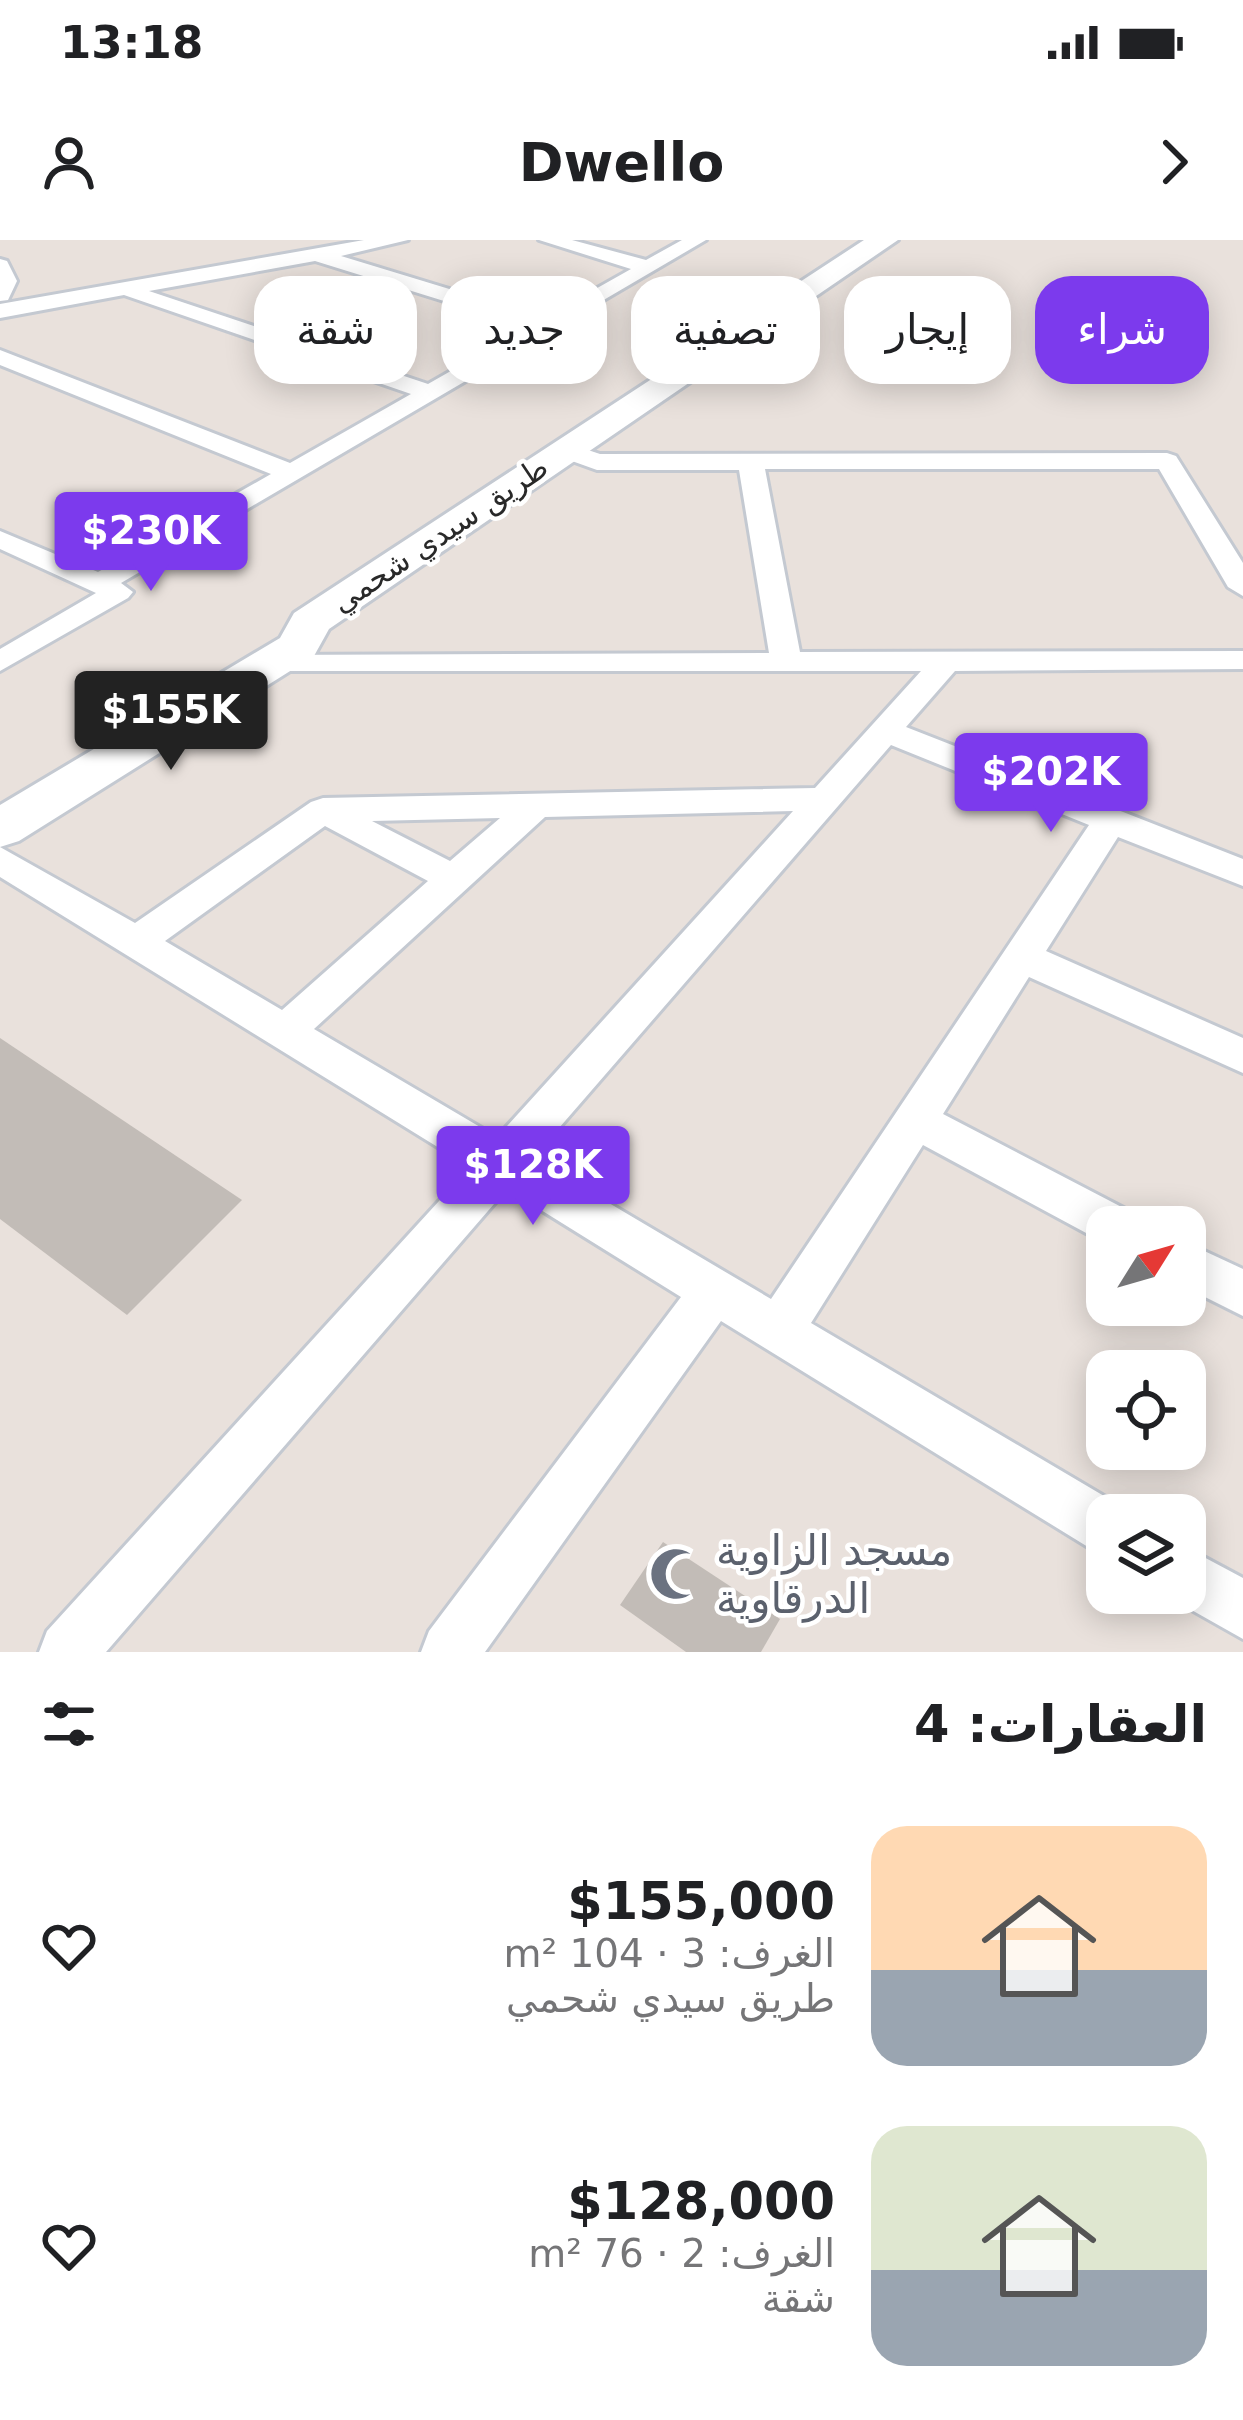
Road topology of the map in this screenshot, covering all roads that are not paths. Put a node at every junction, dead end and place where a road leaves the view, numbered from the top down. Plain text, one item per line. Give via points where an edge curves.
1 (398, 240) edge
2 (549, 240) edge
3 (696, 240) edge
4 (884, 240) edge
5 (921, 240) edge
6 (317, 255) junction
7 (0, 265) edge
8 (649, 267) junction
9 (127, 291) junction
10 (607, 291) edge
11 (441, 293) edge
12 (0, 295) edge
13 (0, 311) edge
14 (0, 357) edge
15 (51, 378) junction
16 (447, 384) edge
17 (0, 385) edge
18 (431, 393) junction
19 (582, 457) junction
20 (752, 462) junction
21 (292, 472) junction
22 (0, 539) edge
23 (100, 584) junction
24 (1243, 586) edge
25 (283, 655) junction
26 (1243, 661) edge
27 (0, 662) edge
28 (945, 663) junction
29 (787, 664) junction
30 (884, 731) junction
31 (824, 799) junction
32 (536, 805) junction
33 (322, 810) junction
34 (1111, 821) junction
35 (0, 829) edge
36 (0, 860) edge
37 (1235, 866) edge
38 (454, 879) junction
39 (136, 942) junction
40 (1022, 956) junction
41 (285, 1031) junction
42 (1243, 1056) edge
43 (915, 1120) junction
44 (502, 1162) junction
45 (1086, 1211) edge
46 (1206, 1274) edge
47 (715, 1291) junction
48 (1243, 1294) edge
49 (779, 1330) junction
50 (1086, 1515) edge
51 (1206, 1588) edge
52 (1243, 1610) edge
53 (68, 1652) edge
54 (451, 1652) edge

1 - 6 street
2 - 8 street
3 - 8 street
4 - 19 main road, طريق سيدي شحمي
5 - 19 main road
6 - 9 street via 239,261
6 - 11 street
7 - 12 street via 7,281
8 - 10 street
9 - 13 street
9 - 18 street
14 - 15 street
15 - 17 street
15 - 21 street
16 - 18 street
18 - 21 street
19 - 20 street
19 - 25 main road via 340,635
20 - 24 street via 1167,461
20 - 29 street
21 - 23 street
22 - 23 street
23 - 27 street via 118,592
25 - 29 street
25 - 35 main road
26 - 28 street
28 - 29 street
28 - 30 street
30 - 31 street
30 - 34 street
31 - 32 street
31 - 44 street
32 - 33 street
32 - 38 street
33 - 38 street
33 - 39 street
34 - 37 street
34 - 40 street
36 - 39 street
38 - 41 street
39 - 41 street
40 - 42 street
40 - 43 street
41 - 44 street
43 - 45 street
43 - 49 street
44 - 47 street
44 - 53 street
46 - 48 street
47 - 49 street
47 - 54 street
49 - 50 street
51 - 52 street

